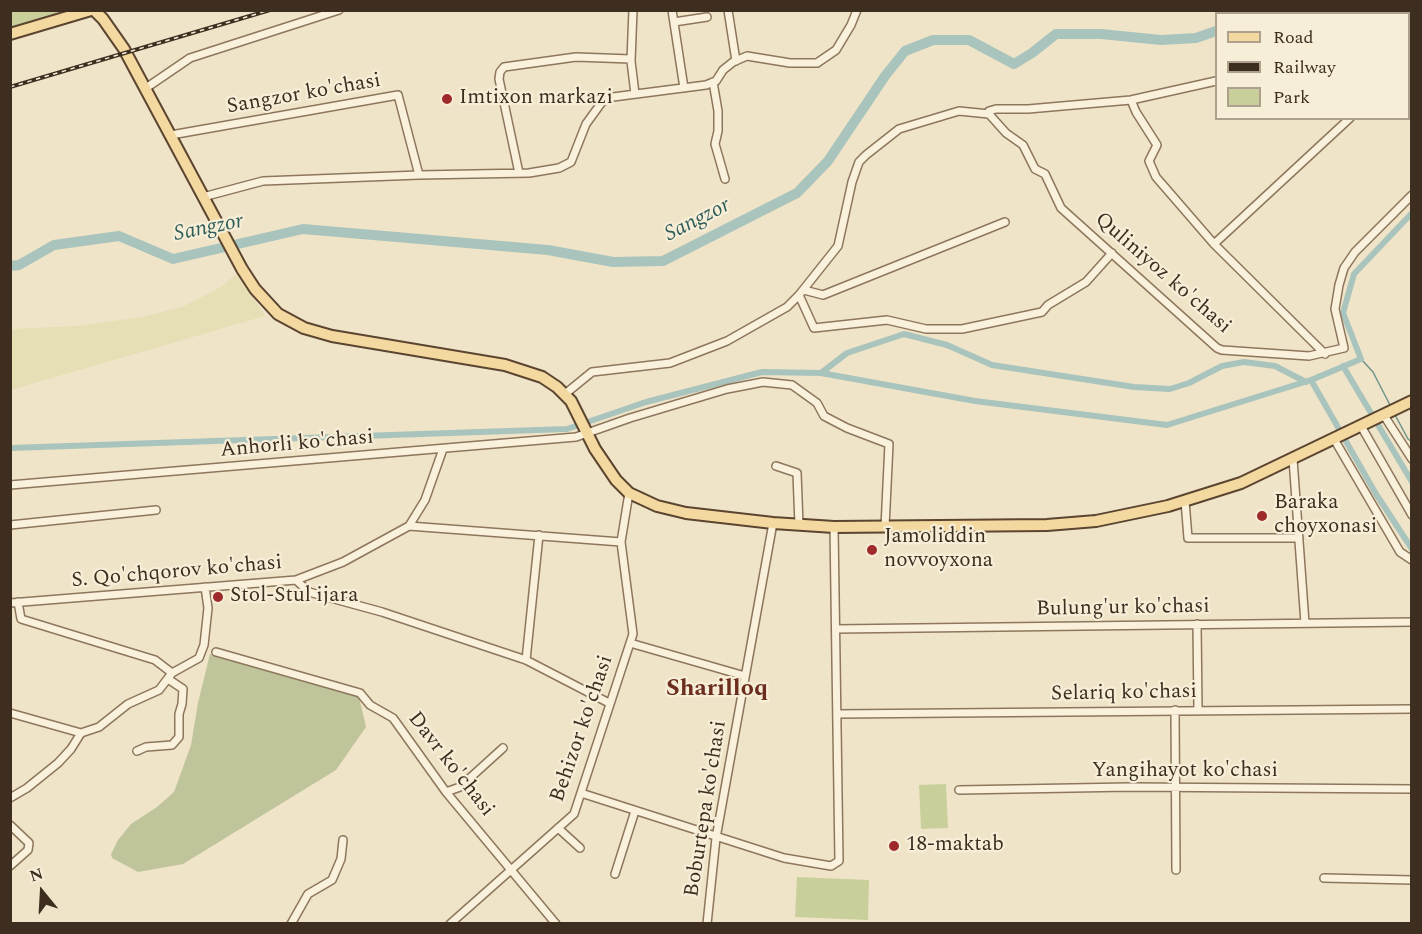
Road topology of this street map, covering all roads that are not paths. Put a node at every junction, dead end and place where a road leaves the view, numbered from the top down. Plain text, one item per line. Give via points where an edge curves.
1 (93, 10) edge
2 (339, 10) edge
3 (633, 10) edge
4 (672, 10) edge
5 (728, 10) edge
6 (857, 10) edge
7 (707, 17) dead end
8 (674, 22) junction
9 (10, 34) edge
10 (631, 59) junction
11 (736, 61) junction
12 (1215, 81) edge
13 (713, 82) junction
14 (146, 88) junction
15 (684, 88) junction
16 (635, 94) junction
17 (1131, 100) junction
18 (989, 114) junction
19 (1348, 120) edge
20 (171, 135) junction
21 (519, 173) junction
22 (418, 175) junction
23 (725, 179) dead end
24 (1412, 195) edge
25 (203, 196) junction
26 (1005, 222) dead end
27 (1214, 244) junction
28 (1112, 253) junction
29 (801, 292) junction
30 (1325, 354) junction
31 (565, 394) junction
32 (1412, 401) edge
33 (1387, 412) junction
34 (1361, 426) junction
35 (586, 434) junction
36 (1335, 439) junction
37 (443, 449) junction
38 (1293, 459) junction
39 (1412, 459) edge
40 (776, 466) dead end
41 (10, 485) edge
42 (629, 493) junction
43 (1185, 501) junction
44 (156, 510) dead end
45 (1412, 514) edge
46 (773, 523) junction
47 (10, 525) edge
48 (799, 525) junction
49 (409, 526) junction
50 (834, 527) junction
51 (885, 527) junction
52 (539, 536) junction
53 (1299, 538) junction
54 (621, 542) junction
55 (1412, 560) edge
56 (296, 580) junction
57 (205, 587) junction
58 (14, 603) edge
59 (1412, 622) edge
60 (1305, 623) junction
61 (1197, 624) junction
62 (836, 628) junction
63 (630, 643) junction
64 (216, 652) dead end
65 (526, 660) junction
66 (170, 676) junction
67 (745, 676) junction
68 (609, 703) junction
69 (1198, 709) junction
70 (1412, 709) edge
71 (1175, 710) junction
72 (10, 713) edge
73 (837, 714) junction
74 (81, 733) junction
75 (503, 747) dead end
76 (137, 751) dead end
77 (1176, 788) junction
78 (1412, 789) edge
79 (959, 790) dead end
80 (446, 792) junction
81 (581, 793) junction
82 (10, 798) edge
83 (635, 811) junction
84 (10, 825) edge
85 (558, 828) junction
86 (716, 838) junction
87 (343, 840) dead end
88 (580, 848) dead end
89 (10, 866) edge
90 (512, 869) junction
91 (1176, 870) dead end
92 (615, 874) dead end
93 (1324, 878) dead end
94 (1412, 879) edge
95 (291, 924) edge
96 (450, 924) edge
97 (556, 924) edge
98 (707, 924) edge

1 - 9 main road
1 - 14 main road via 124,49
2 - 14 street via 190,57
3 - 10 street
4 - 8 street
5 - 11 street
6 - 11 street via 837,50 817,63 747,56
7 - 8 street
8 - 15 street
10 - 16 street
10 - 21 street via 576,57 504,67 499,79
11 - 13 street
12 - 17 street
13 - 15 street
13 - 23 street via 718,111 715,144
14 - 20 main road
15 - 16 street
16 - 21 street via 602,102 586,124 571,162 559,168
17 - 18 street via 996,109
17 - 27 street via 1157,145 1149,159 1152,170
18 - 28 street, Quliniyoz ko'chasi via 1023,145 1035,169 1045,174 1061,208
18 - 29 street via 959,111 899,129 866,155 852,182 838,246
19 - 27 street
20 - 22 street, Sangzor ko'chasi via 398,95
20 - 25 main road
21 - 22 street
22 - 25 street via 262,181
24 - 30 street via 1344,268 1335,309 1344,348
25 - 31 main road via 255,289 285,319 346,339 505,364 537,374
26 - 29 street via 823,295
27 - 30 street
28 - 29 street via 1086,282 1042,312 962,328 926,329 887,320 814,328
28 - 30 street, Quliniyoz ko'chasi via 1216,348
29 - 31 street via 787,307 727,341 670,363 591,372
31 - 35 main road
32 - 33 main road
33 - 34 main road
33 - 39 street
34 - 36 main road
34 - 45 street
35 - 37 street, Anhorli ko'chasi
35 - 42 main road
35 - 51 street, Anhorli ko'chasi via 727,389 763,382 792,385 817,403 824,416 889,444
36 - 38 main road
36 - 55 street via 1400,552
37 - 41 street, Anhorli ko'chasi
37 - 49 street via 424,500
38 - 43 main road via 1241,483
38 - 53 street
40 - 48 street via 797,473
42 - 46 main road via 671,510
42 - 54 street, Behizor ko'chasi
43 - 51 main road via 1071,524
43 - 53 street via 1188,538
44 - 47 street
46 - 48 main road
46 - 67 street, Boburtepa ko'chasi
48 - 50 main road
49 - 52 street
49 - 56 street via 343,562
50 - 51 main road
50 - 62 street
52 - 54 street
52 - 65 street
53 - 60 street
54 - 63 street, Behizor ko'chasi via 633,634
56 - 57 street, S. Qo'chqorov ko'chasi
56 - 65 street, S. Qo'chqorov ko'chasi via 309,592
57 - 58 street, S. Qo'chqorov ko'chasi
57 - 66 street via 208,608 201,653
58 - 66 street via 21,619 155,660
59 - 60 street, Bulung'ur ko'chasi
60 - 61 street, Bulung'ur ko'chasi
61 - 62 street, Bulung'ur ko'chasi
61 - 69 street
62 - 73 street
63 - 67 street
63 - 68 street, Behizor ko'chasi
64 - 80 street, Davr ko'chasi via 360,693 370,705 393,718
65 - 68 street, S. Qo'chqorov ko'chasi
66 - 74 street via 159,690 129,704 99,727
66 - 76 street via 183,689 179,736 172,745
67 - 86 street, Boburtepa ko'chasi
68 - 81 street, Behizor ko'chasi
69 - 70 street, Selariq ko'chasi
69 - 71 street, Selariq ko'chasi
71 - 73 street, Selariq ko'chasi
71 - 77 street
72 - 74 street
73 - 86 street via 839,861 831,866 784,858
74 - 82 street via 58,763
75 - 80 street via 460,787
77 - 78 street, Yangihayot ko'chasi
77 - 79 street, Yangihayot ko'chasi
77 - 91 street
80 - 90 street, Davr ko'chasi
81 - 83 street
81 - 85 street, Behizor ko'chasi via 574,814
83 - 86 street
83 - 92 street
84 - 89 street via 29,843 28,850
85 - 88 street
85 - 90 street, Behizor ko'chasi
86 - 98 street, Boburtepa ko'chasi
87 - 95 street via 341,859 332,880 308,894
90 - 96 street, Behizor ko'chasi
90 - 97 street, Davr ko'chasi
93 - 94 street

